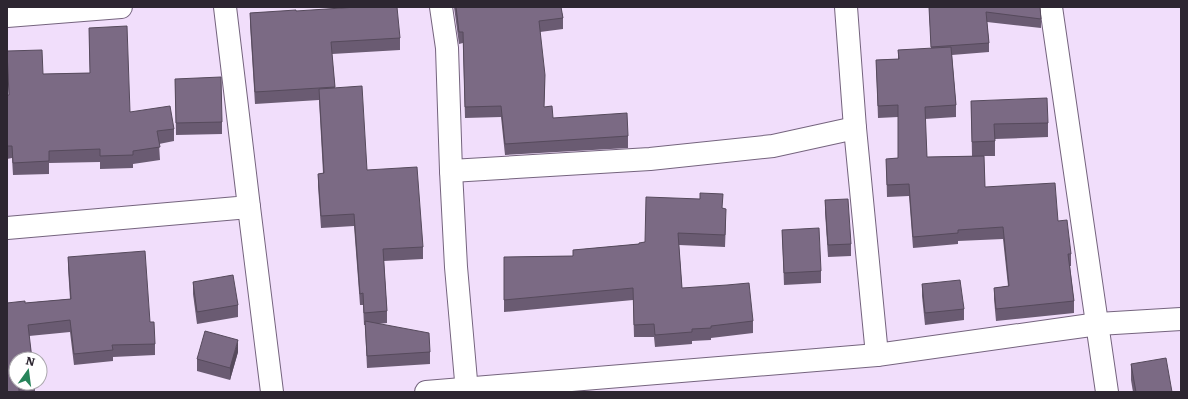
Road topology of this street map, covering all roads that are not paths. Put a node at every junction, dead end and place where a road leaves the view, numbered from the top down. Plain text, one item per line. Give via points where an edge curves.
1 (121, 7) edge
2 (225, 7) edge
3 (441, 7) edge
4 (846, 7) edge
5 (1051, 7) edge
6 (7, 16) edge
7 (855, 128) junction
8 (451, 171) junction
9 (249, 207) junction
10 (7, 228) edge
11 (1181, 319) edge
12 (1098, 324) junction
13 (876, 355) junction
14 (467, 390) edge
15 (272, 392) edge
16 (426, 392) edge
17 (1107, 392) edge

1 - 6 street
2 - 9 street
3 - 8 street via 447,48
4 - 7 street
5 - 12 street
7 - 8 street via 773,146 681,156
7 - 13 street
8 - 14 street via 456,267
9 - 10 street
9 - 15 street
11 - 12 street
12 - 13 street
12 - 17 street
13 - 14 street
14 - 16 street

